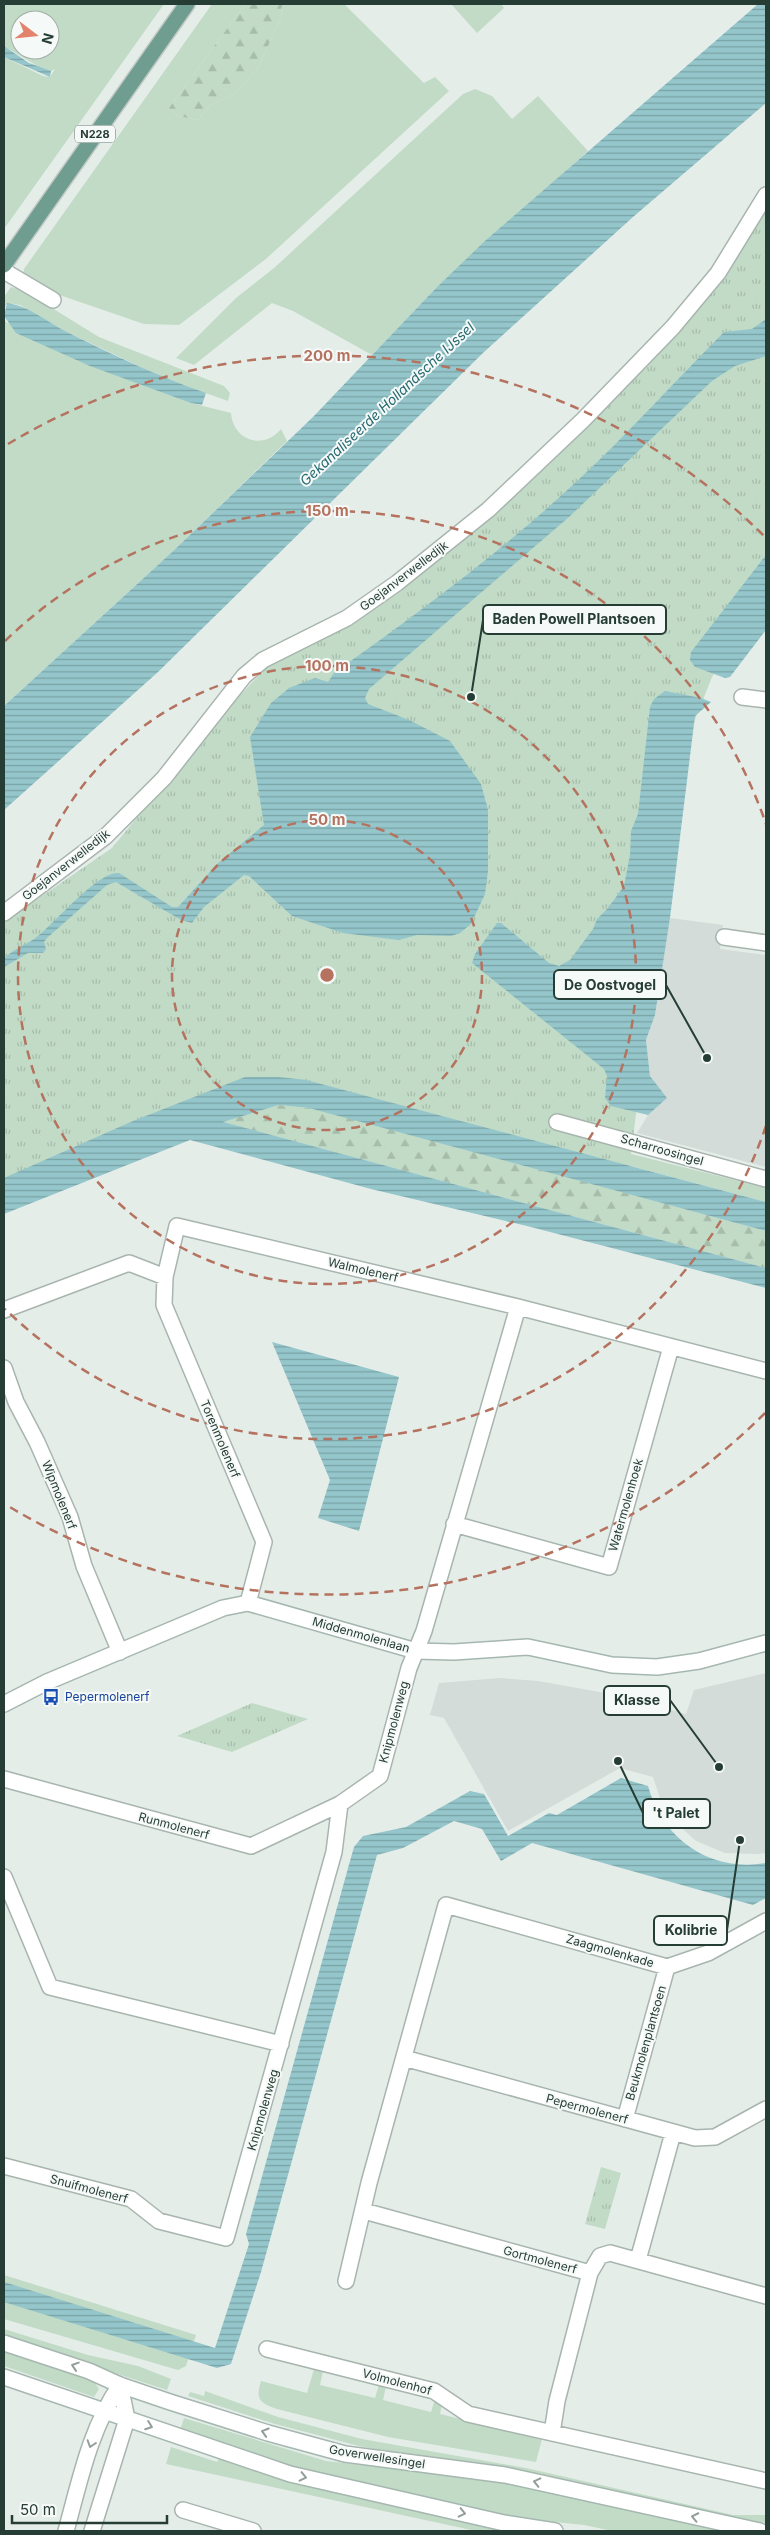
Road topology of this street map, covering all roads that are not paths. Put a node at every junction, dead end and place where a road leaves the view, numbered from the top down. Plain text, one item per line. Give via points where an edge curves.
1 (187, 4) edge
2 (766, 194) edge
3 (4, 265) edge
4 (4, 270) edge
5 (53, 300) dead end
6 (742, 697) dead end
7 (766, 700) edge
8 (4, 913) edge
9 (724, 938) dead end
10 (766, 943) edge
11 (558, 1122) dead end
12 (766, 1179) edge
13 (164, 1277) junction
14 (518, 1307) junction
15 (4, 1310) edge
16 (671, 1346) junction
17 (4, 1368) edge
18 (766, 1371) edge
19 (454, 1524) junction
20 (248, 1603) junction
21 (766, 1643) edge
22 (416, 1651) junction
23 (120, 1652) junction
24 (4, 1704) edge
25 (4, 1779) edge
26 (340, 1804) junction
27 (4, 1878) edge
28 (766, 1921) edge
29 (666, 1967) junction
30 (281, 2044) junction
31 (404, 2058) junction
32 (766, 2108) edge
33 (624, 2119) junction
34 (673, 2133) junction
35 (4, 2166) edge
36 (364, 2211) junction
37 (226, 2238) joint
38 (638, 2260) junction
39 (590, 2273) junction
40 (346, 2281) dead end
41 (766, 2295) edge
42 (4, 2343) edge
43 (267, 2349) dead end
44 (4, 2377) edge
45 (120, 2385) junction
46 (103, 2409) junction
47 (127, 2419) junction
48 (552, 2433) junction
49 (766, 2481) edge
50 (183, 2510) dead end
51 (66, 2531) edge
52 (92, 2531) edge
53 (253, 2531) edge
54 (555, 2531) edge
55 (760, 2531) edge

1 - 3 main road, N228
2 - 8 street, Goejanverwelledijk via 718,273 673,326 583,420 488,510 397,584 347,618 263,660 244,676 164,778 106,836
4 - 5 street
6 - 7 street
9 - 10 street
11 - 12 street, Scharroosingel
13 - 14 street, Walmolenerf via 177,1226
13 - 15 street via 128,1263
13 - 20 street, Torenmolenerf via 164,1305 264,1542
14 - 16 street, Walmolenerf
14 - 19 street, Knipmolenweg
16 - 18 street, Walmolenerf
16 - 19 street, Watermolenhoek via 609,1567
17 - 23 street, Wipmolenerf via 16,1402 70,1517 84,1566
19 - 22 street, Knipmolenweg
20 - 22 street, Middenmolenlaan
20 - 23 street, Middenmolenlaan via 223,1608
21 - 22 street, Middenmolenlaan via 699,1661 657,1667 612,1665 528,1647
22 - 26 street, Knipmolenweg via 380,1776
23 - 24 street, Middenmolenlaan
25 - 26 street, Runmolenerf via 251,1846
26 - 30 street, Knipmolenweg via 334,1852
27 - 30 street via 50,1987
28 - 29 street, Zaagmolenkade via 708,1953
29 - 31 street, Zaagmolenkade via 446,1905
29 - 33 street, Beukmolenplantsoen
30 - 37 street, Knipmolenweg
31 - 33 street, Pepermolenerf
31 - 36 street
32 - 34 street, Pepermolenerf via 715,2137 695,2138
33 - 34 street, Pepermolenerf
34 - 38 street
35 - 37 street, Snuifmolenerf via 131,2199 159,2221
36 - 39 street, Gortmolenerf
36 - 40 street
38 - 39 street, Gortmolenerf via 610,2253 600,2256
38 - 41 street, Gortmolenerf
39 - 48 street via 557,2401
45 -> 42 street, Goverwellesingel via 89,2371
43 - 48 street, Volmolenhof via 434,2391 468,2414
44 - 46 street
45 - 46 street
45 - 47 street
55 -> 45 street, Goverwellesingel via 505,2475 346,2454 268,2434
46 - 47 street
46 -> 51 street
47 - 52 street
47 -> 54 street via 290,2474 504,2523
48 - 49 street, Volmolenhof
50 - 53 street

